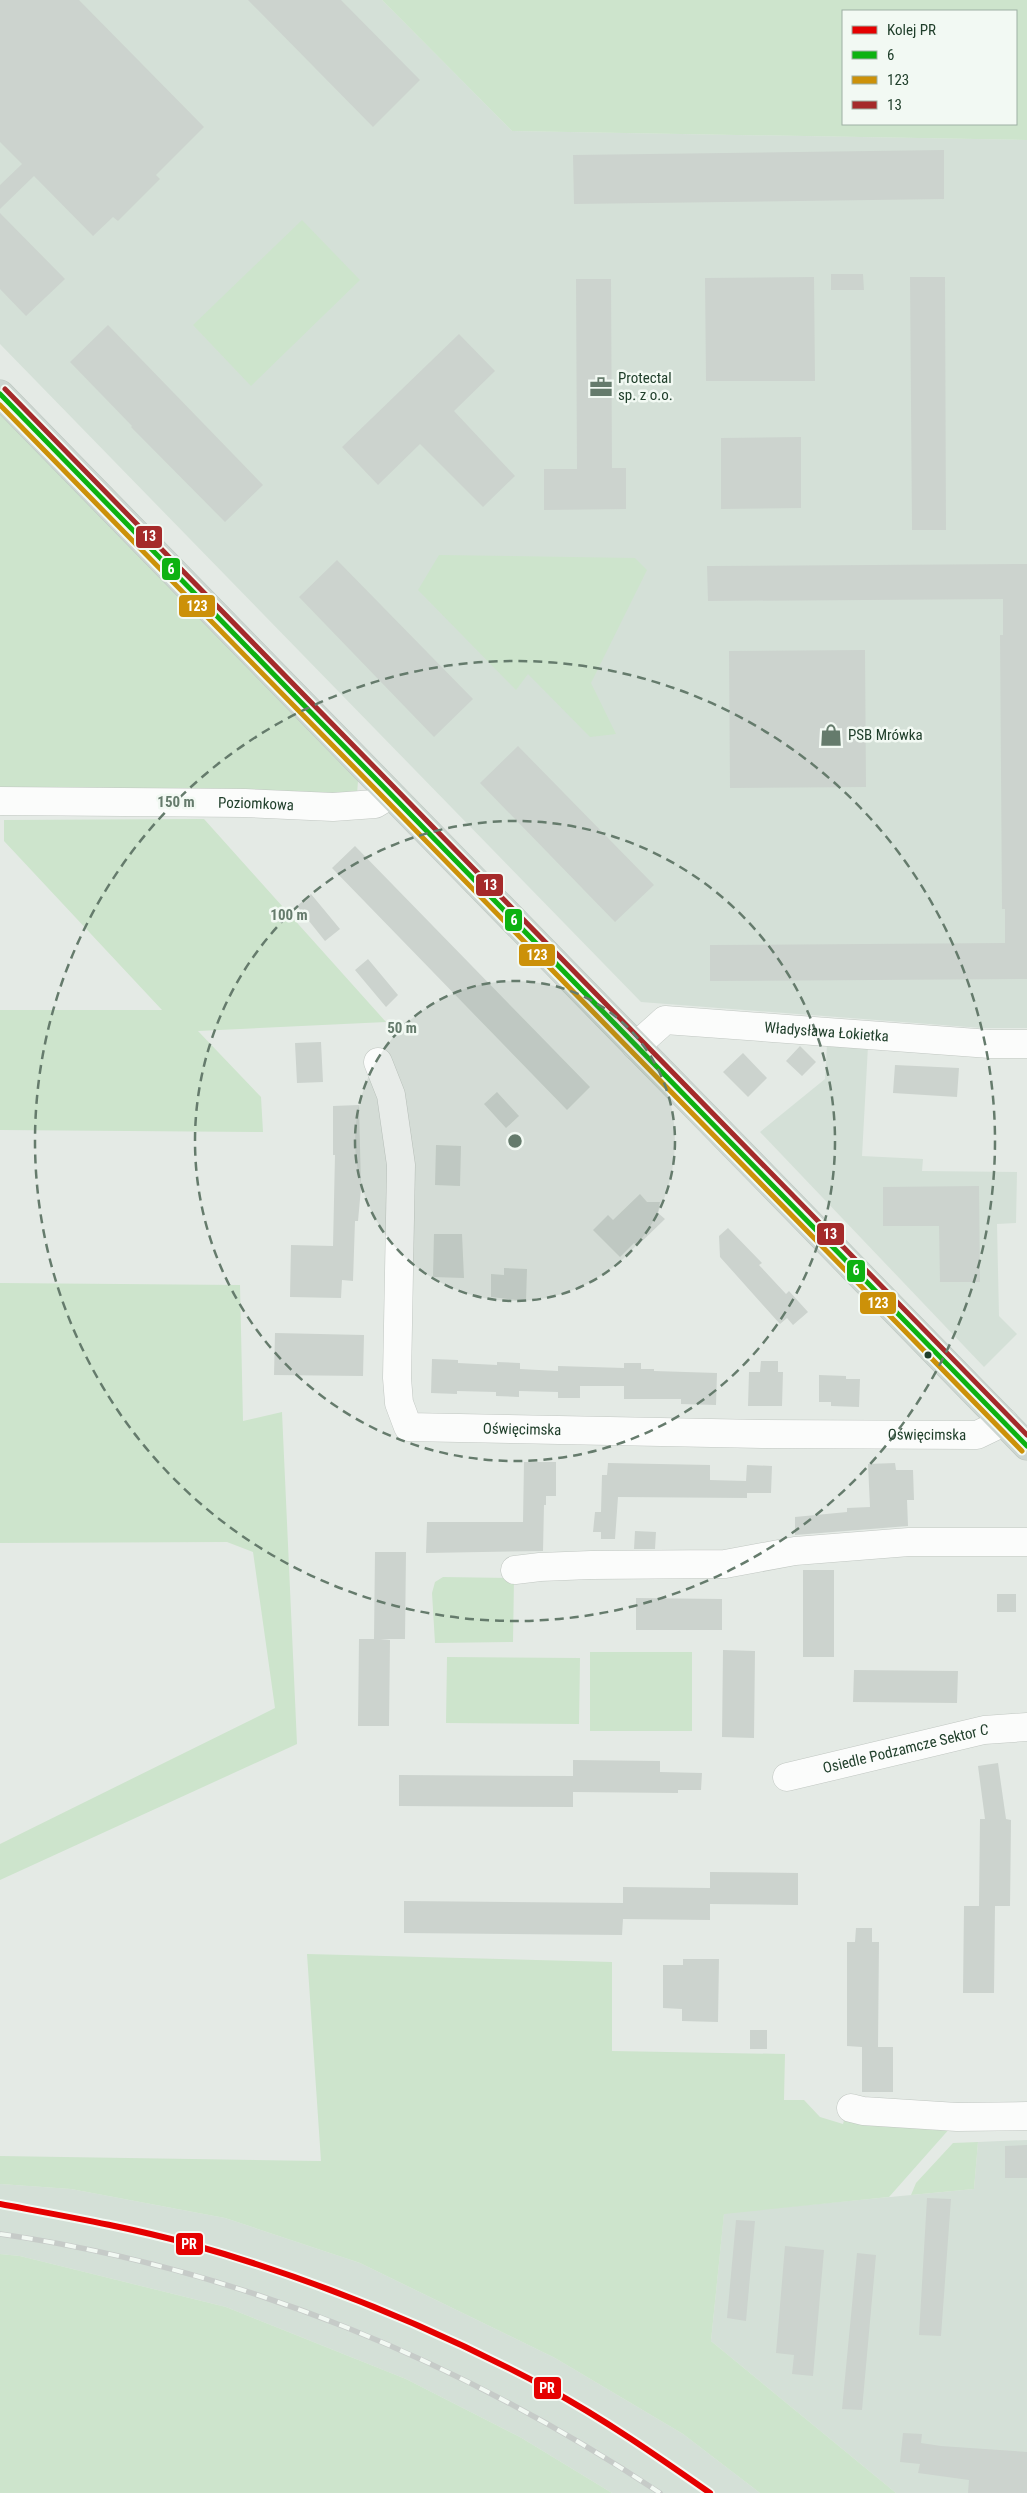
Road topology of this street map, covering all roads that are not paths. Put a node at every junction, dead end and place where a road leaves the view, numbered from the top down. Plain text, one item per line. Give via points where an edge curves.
1 (0, 394) edge
2 (390, 795) junction
3 (0, 801) edge
4 (1027, 1044) edge
5 (636, 1046) junction
6 (378, 1062) dead end
7 (1004, 1422) junction
8 (1027, 1446) edge
9 (1027, 1542) edge
10 (515, 1570) dead end
11 (1027, 1727) edge
12 (787, 1777) dead end
13 (851, 2108) dead end
14 (1027, 2116) edge

1 - 2 main road
2 - 3 street, Poziomkowa via 376,804 333,807
2 - 5 main road
4 - 5 street, Władysława Łokietka via 665,1020
5 - 7 main road
6 - 7 street, Oświęcimska via 391,1095 401,1165 396,1378 399,1403 408,1427 977,1435
7 - 8 main road
9 - 10 street via 909,1542 795,1551 725,1564 591,1565
11 - 12 street, Osiedle Podzamcze Sektor C via 984,1730
13 - 14 street via 957,2117

